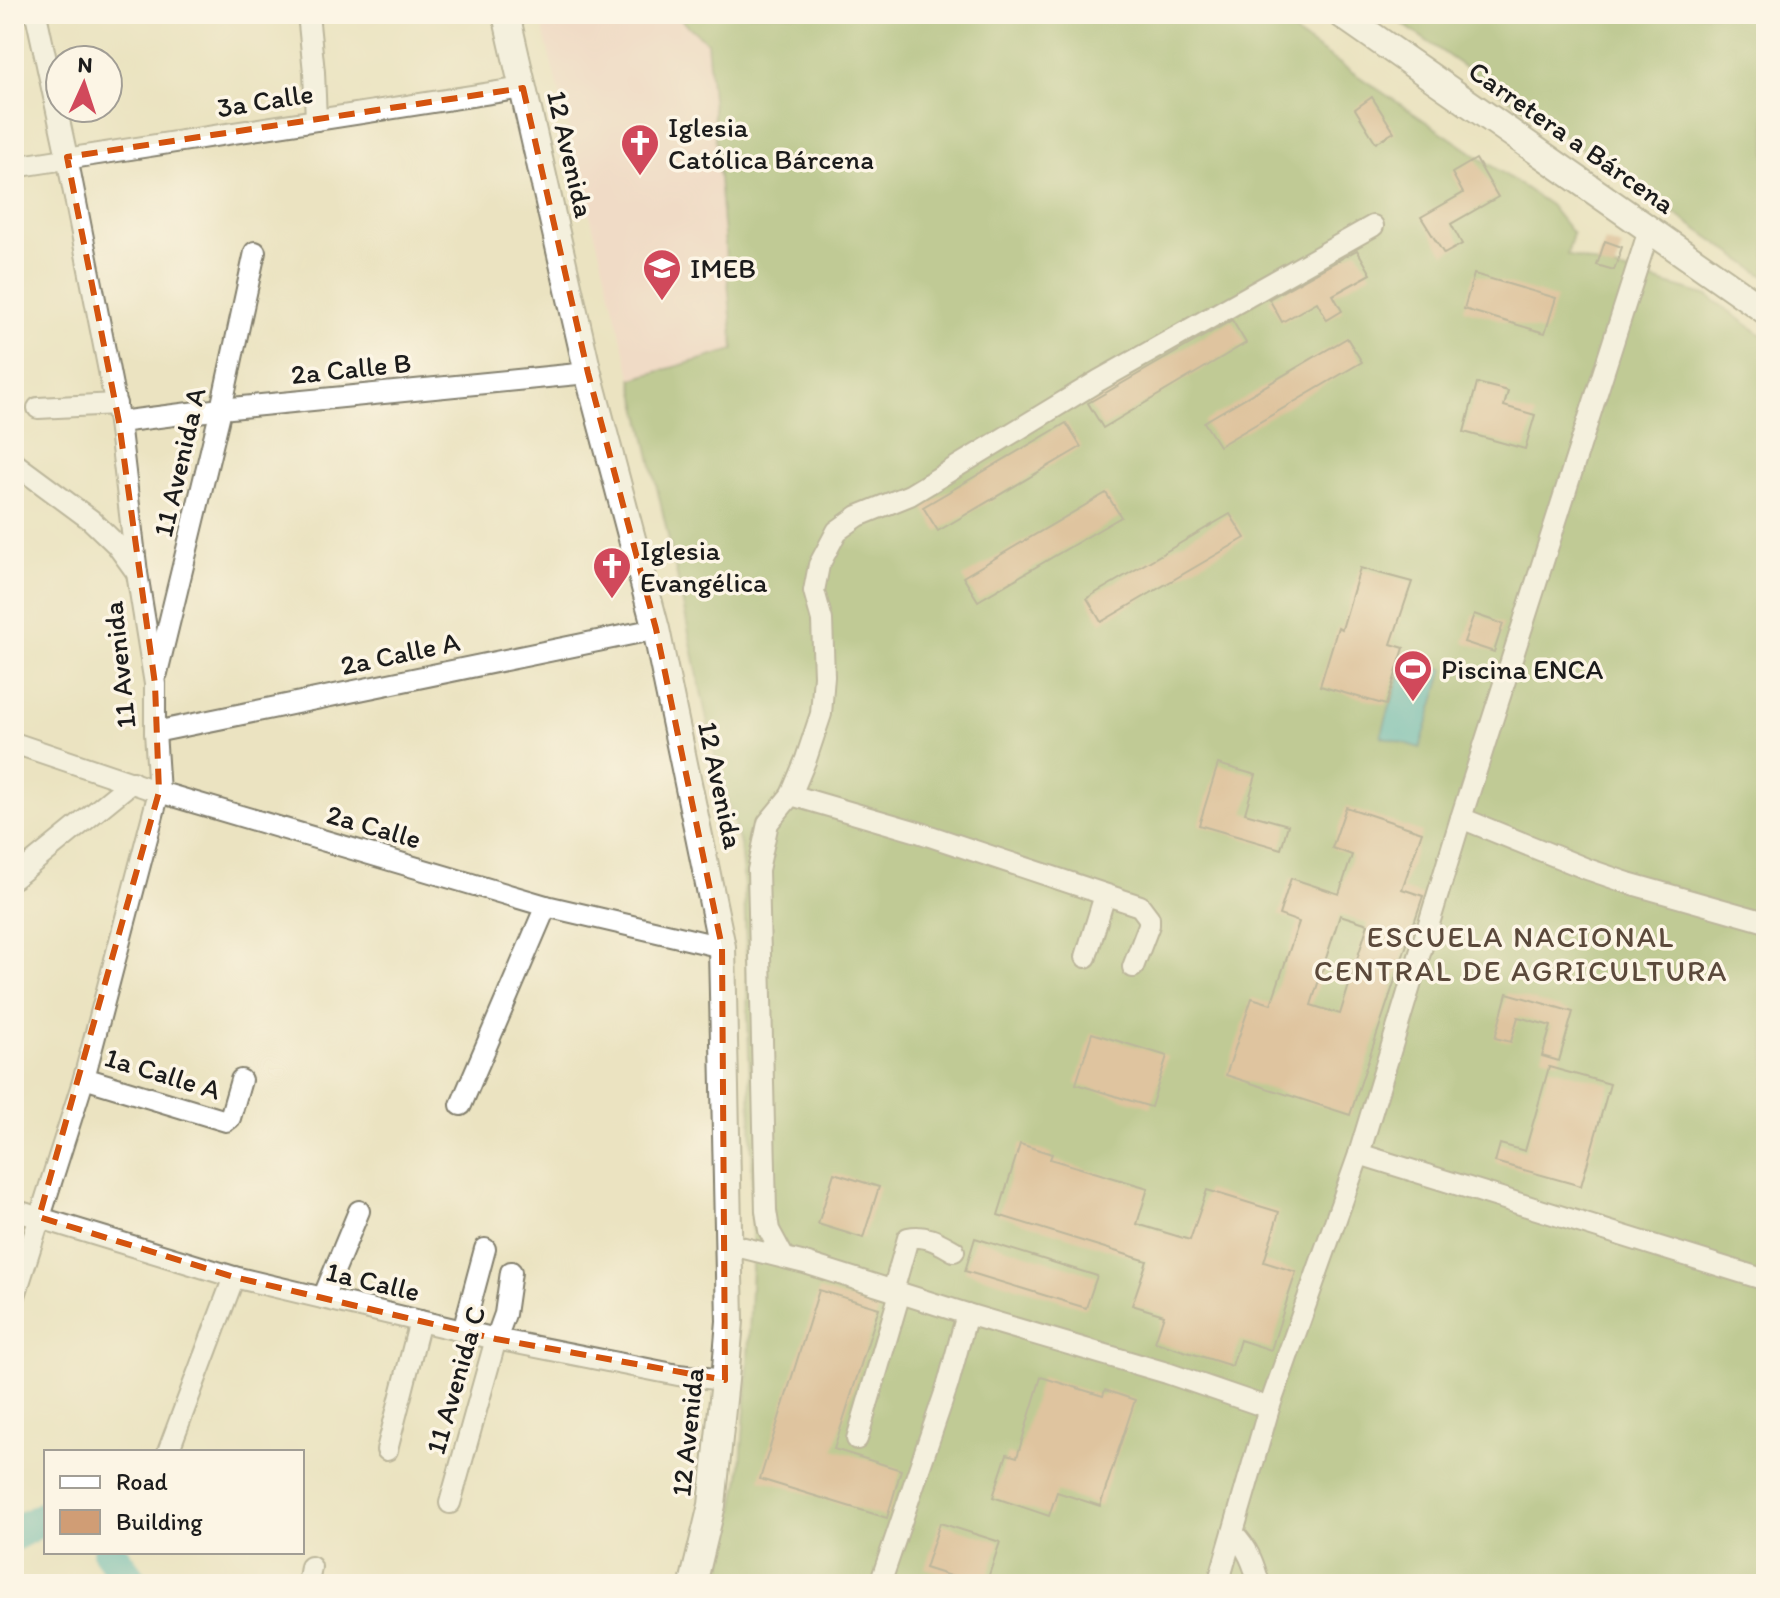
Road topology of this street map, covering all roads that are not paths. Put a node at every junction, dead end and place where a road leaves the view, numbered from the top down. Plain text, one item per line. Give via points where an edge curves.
1 (36, 14) edge
2 (308, 14) edge
3 (506, 14) edge
4 (1341, 14) edge
5 (523, 88) junction
6 (316, 120) junction
7 (67, 157) junction
8 (14, 167) edge
9 (1373, 226) dead end
10 (1649, 230) junction
11 (255, 252) dead end
12 (1766, 311) edge
13 (588, 373) junction
14 (38, 408) dead end
15 (221, 409) junction
16 (118, 413) junction
17 (14, 463) edge
18 (137, 573) junction
19 (656, 629) junction
20 (155, 684) junction
21 (155, 732) junction
22 (14, 743) edge
23 (132, 782) junction
24 (159, 792) junction
25 (791, 795) junction
26 (1461, 818) junction
27 (14, 878) edge
28 (1105, 895) junction
29 (546, 906) junction
30 (1766, 922) edge
31 (722, 947) junction
32 (1086, 957) dead end
33 (1133, 967) dead end
34 (84, 1078) junction
35 (241, 1080) dead end
36 (461, 1105) dead end
37 (1359, 1154) junction
38 (14, 1210) edge
39 (359, 1211) dead end
40 (39, 1217) junction
41 (728, 1244) junction
42 (485, 1249) dead end
43 (954, 1251) dead end
44 (783, 1256) junction
45 (511, 1272) dead end
46 (234, 1277) junction
47 (1766, 1280) edge
48 (896, 1292) junction
49 (323, 1298) junction
50 (14, 1299) edge
51 (967, 1314) junction
52 (420, 1321) junction
53 (463, 1331) junction
54 (496, 1339) junction
55 (725, 1380) junction
56 (1269, 1408) junction
57 (857, 1439) dead end
58 (169, 1450) edge
59 (387, 1450) dead end
60 (450, 1503) dead end
61 (1233, 1533) junction
62 (693, 1584) edge
63 (880, 1584) edge
64 (1218, 1584) edge
65 (1259, 1584) edge

1 - 7 street, 11 Avenida
2 - 6 street
3 - 5 main road, 12 Avenida
4 - 10 main road, Carretera a Bárcena
5 - 6 street, 3a Calle
5 - 13 main road, 12 Avenida
6 - 7 street, 3a Calle
7 - 8 street, 3a Calle
7 - 16 street, 11 Avenida
9 - 25 street via 1098,381 910,495 858,516 837,531 819,565 814,591 822,620 821,714
10 - 12 main road, Carretera a Bárcena
10 - 26 street
11 - 15 street, 11 Avenida A
13 - 15 street, 2a Calle B
13 - 19 main road, 12 Avenida
14 - 16 street, 2a Calle B
15 - 16 street, 2a Calle B
15 - 20 street, 11 Avenida A
16 - 18 street, 11 Avenida
17 - 18 street via 91,520
18 - 20 street, 11 Avenida
19 - 21 street, 2a Calle A
19 - 31 main road, 12 Avenida
20 - 21 street, 11 Avenida
21 - 24 street, 11 Avenida
22 - 23 street, 2a Calle
23 - 24 street, 2a Calle
23 - 27 street
24 - 29 street, 2a Calle
24 - 34 street, 11 Avenida
25 - 28 street
25 - 44 street via 768,823 758,870 766,1211
26 - 30 street via 1615,878
26 - 37 street
28 - 32 street
28 - 33 street via 1140,906 1149,918
29 - 31 street, 2a Calle
29 - 36 street
31 - 41 main road, 12 Avenida
34 - 35 street, 1a Calle A via 226,1121
34 - 40 street, 11 Avenida
37 - 47 street
37 - 56 street
38 - 40 street, 1a Calle
39 - 49 street
40 - 46 street, 1a Calle
40 - 50 street, 11 Avenida
41 - 44 street
41 - 55 main road, 12 Avenida
42 - 53 street
43 - 48 street via 920,1235 908,1238
44 - 48 street
45 - 54 street, 11 Avenida C
46 - 49 street, 1a Calle
46 - 58 street
48 - 51 street
48 - 57 street
49 - 52 street, 1a Calle
51 - 56 street
51 - 63 street
52 - 53 street, 1a Calle
52 - 59 street
53 - 54 street, 1a Calle
54 - 55 street, 1a Calle
54 - 60 street, 11 Avenida C
55 - 62 main road, 12 Avenida via 712,1505
56 - 61 street
61 - 64 street
61 - 65 street via 1245,1545

